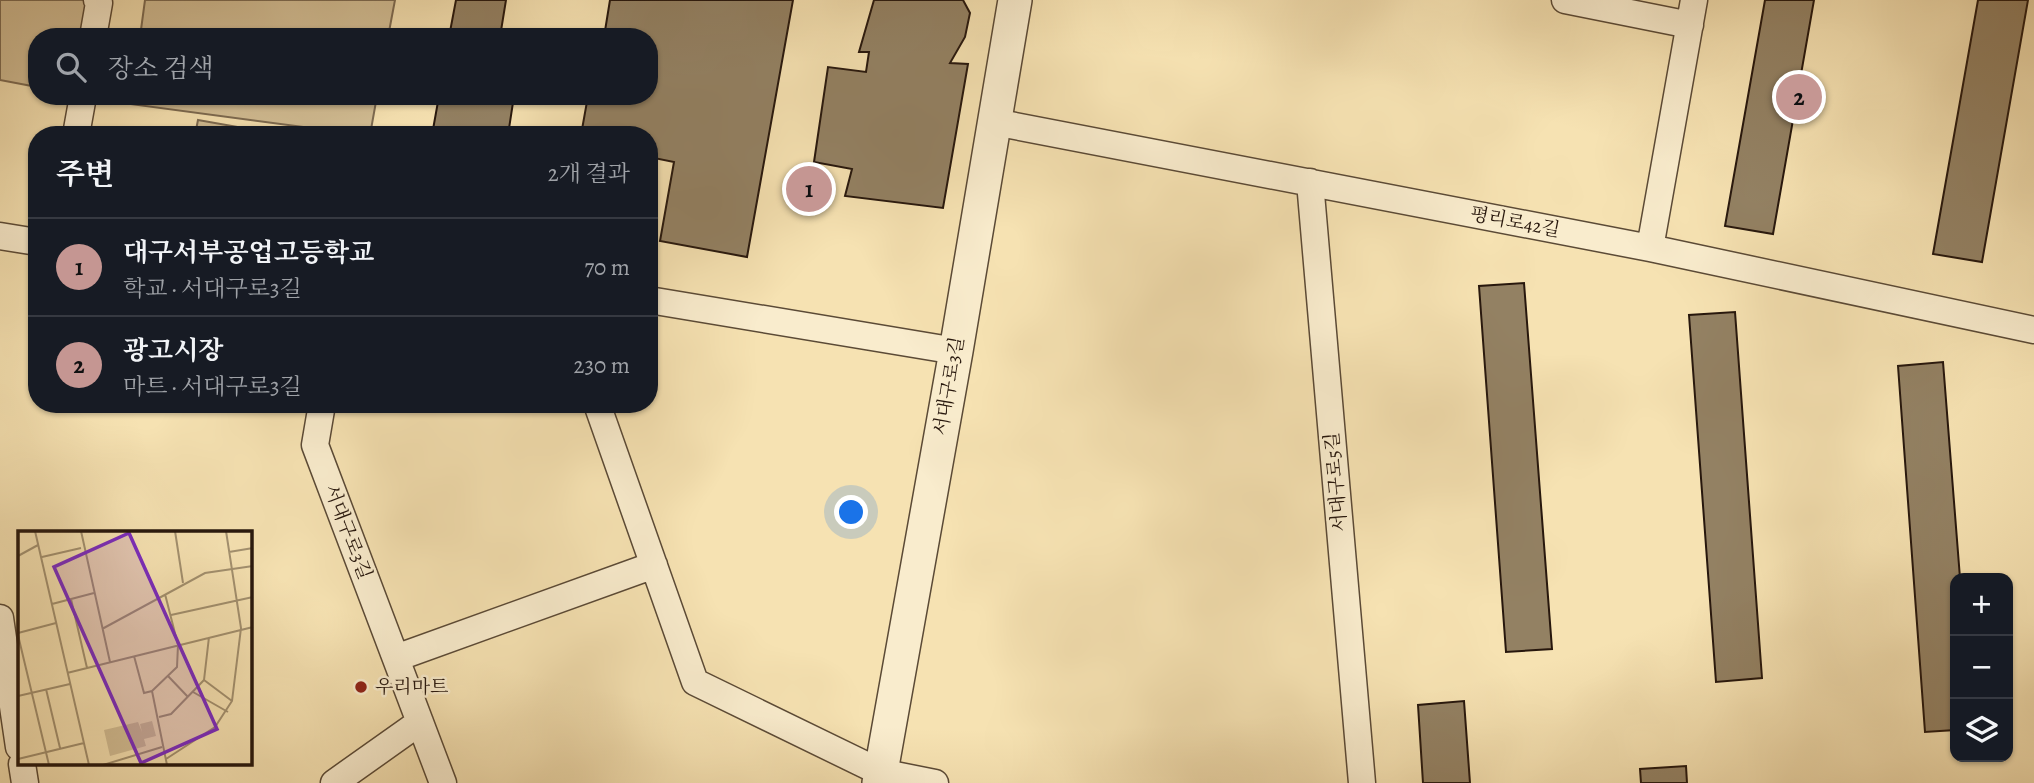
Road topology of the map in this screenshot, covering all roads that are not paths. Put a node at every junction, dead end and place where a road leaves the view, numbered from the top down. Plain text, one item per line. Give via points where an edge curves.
1 (97, 0) edge
2 (1015, 0) edge
3 (1565, 0) edge
4 (1692, 12) edge
5 (95, 28) edge
6 (81, 105) edge
7 (994, 122) junction
8 (78, 126) edge
9 (1310, 182) junction
10 (0, 236) edge
11 (28, 241) edge
12 (1650, 248) junction
13 (658, 301) edge
14 (2034, 330) edge
15 (956, 351) junction
16 (320, 413) edge
17 (600, 413) edge
18 (654, 565) junction
19 (0, 618) edge
20 (396, 658) junction
21 (420, 722) junction
22 (18, 740) edge
23 (879, 778) edge
24 (334, 783) edge
25 (443, 783) edge
26 (934, 783) edge
27 (1362, 783) edge

1 - 5 street
2 - 7 street, 서대구로3길
3 - 4 street
4 - 12 street
6 - 8 street
7 - 9 street, 평리로42길
7 - 15 street, 서대구로3길
9 - 12 street, 평리로42길
9 - 27 street, 서대구로5길
10 - 11 street
12 - 14 street, 평리로42길
13 - 15 street
15 - 23 street, 서대구로3길
16 - 20 street, 서대구로3길 via 315,445
17 - 18 street
18 - 20 street
18 - 23 street via 695,682
19 - 22 street
20 - 21 street, 서대구로3길
21 - 24 street
21 - 25 street, 서대구로3길
23 - 26 street

